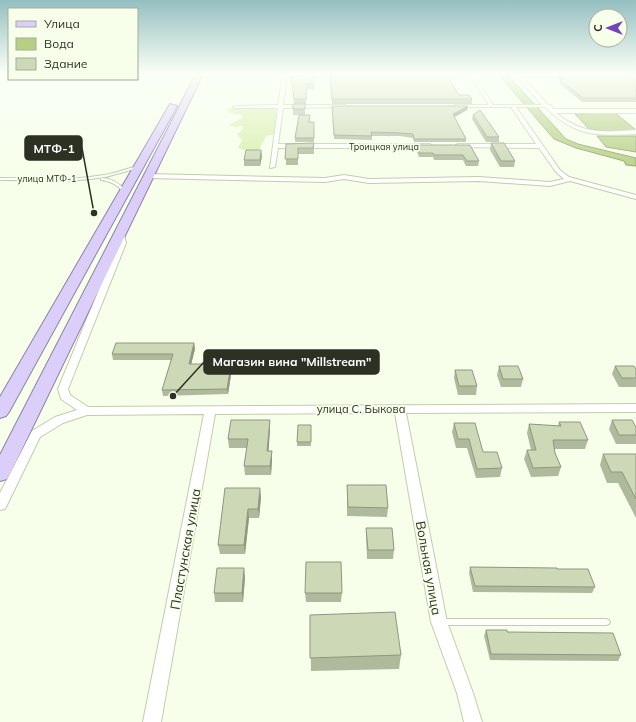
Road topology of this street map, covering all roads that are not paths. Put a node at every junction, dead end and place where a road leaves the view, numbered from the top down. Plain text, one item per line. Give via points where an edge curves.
1 (173, 108) edge
2 (180, 108) edge
3 (282, 108) edge
4 (513, 108) edge
5 (550, 108) edge
6 (553, 111) junction
7 (636, 111) edge
8 (636, 132) edge
9 (276, 146) junction
10 (436, 146) edge
11 (452, 146) edge
12 (540, 146) junction
13 (272, 167) dead end
14 (143, 172) junction
15 (95, 178) junction
16 (0, 179) edge
17 (570, 179) junction
18 (124, 192) junction
19 (636, 197) edge
20 (120, 232) junction
21 (636, 408) edge
22 (400, 409) junction
23 (210, 410) junction
24 (86, 411) junction
25 (0, 412) edge
26 (0, 474) edge
27 (0, 504) edge
28 (439, 622) junction
29 (606, 622) dead end
30 (152, 722) edge
31 (473, 722) edge

1 - 14 main road
2 - 14 main road
3 - 9 street
4 - 12 street
5 - 6 street
6 - 7 street
6 - 8 street via 564,122 583,131
9 - 10 street, Троицкая улица
9 - 13 street
11 - 12 street
12 - 17 street via 558,171
14 - 15 lane, улица МТФ-1
14 - 17 street via 325,180 344,177 378,181 479,180 550,184
14 - 18 main road
14 - 20 main road
15 - 16 lane, улица МТФ-1
15 - 18 lane, улица МТФ-1 via 113,181
17 - 19 street
18 - 25 main road
20 - 24 street via 122,242 63,389 65,397
20 - 26 main road
21 - 22 street, улица С. Быкова
22 - 23 street, улица С. Быкова
22 - 28 street, Вольная улица
23 - 24 street, улица С. Быкова
23 - 30 street, Пластунская улица
24 - 27 street, улица С. Быкова via 59,420 36,434
28 - 29 lane
28 - 31 street, Вольная улица

